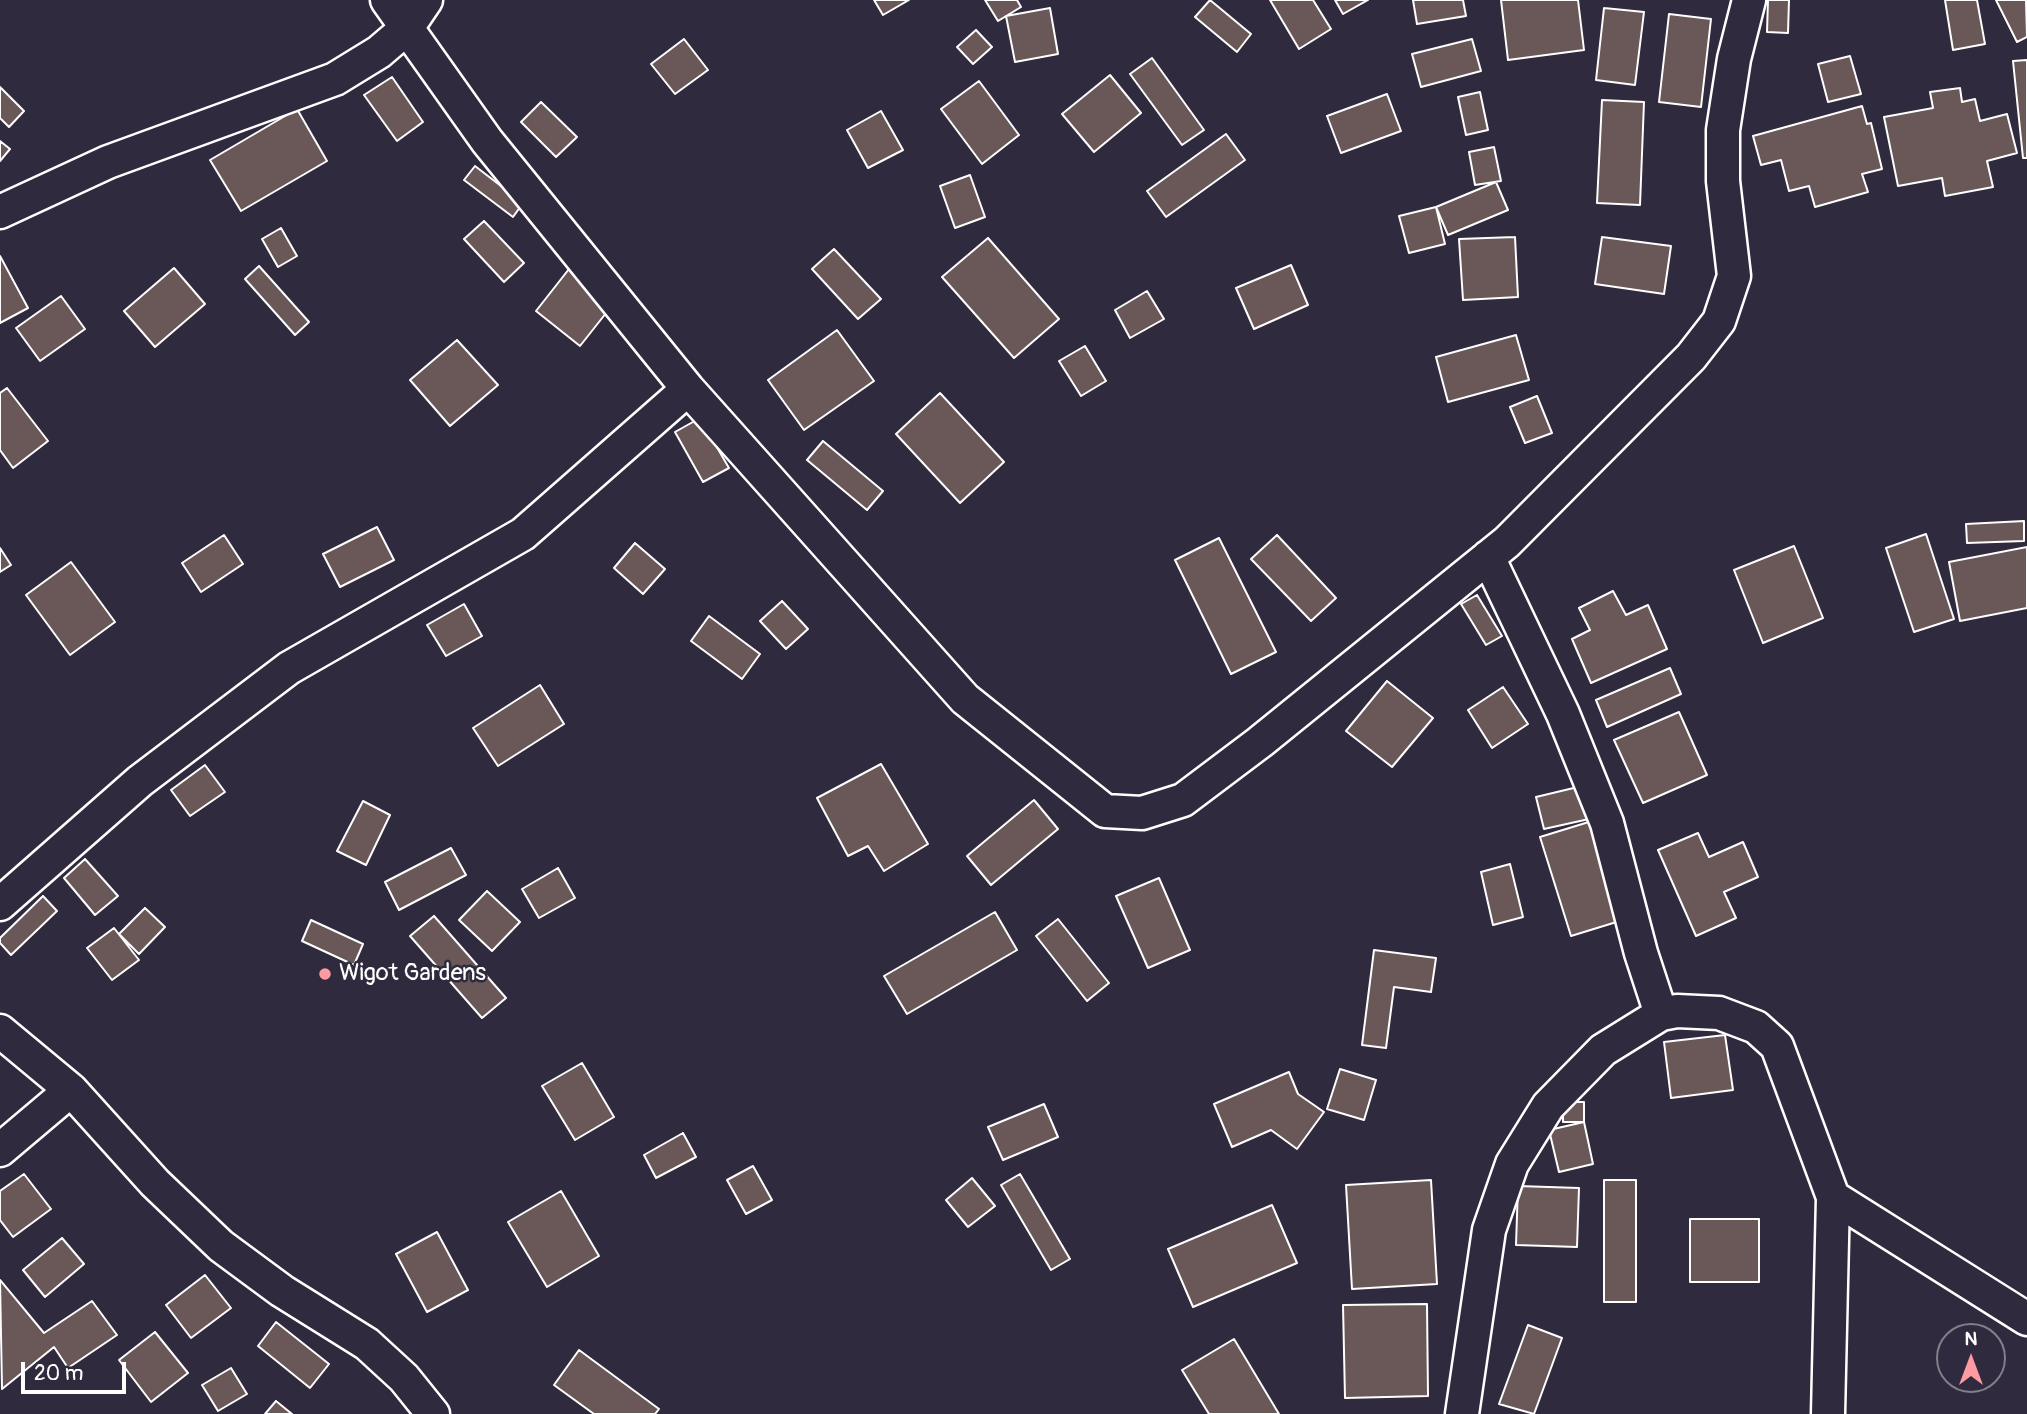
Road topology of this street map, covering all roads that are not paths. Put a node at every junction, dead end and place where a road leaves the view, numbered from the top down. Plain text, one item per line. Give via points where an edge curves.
1 (387, 0) edge
2 (426, 0) edge
3 (1749, 0) edge
4 (407, 28) junction
5 (0, 212) edge
6 (688, 389) junction
7 (1488, 557) junction
8 (0, 904) edge
9 (1661, 1014) junction
10 (0, 1031) edge
11 (71, 1090) junction
12 (0, 1150) edge
13 (1833, 1198) junction
14 (2027, 1319) edge
15 (433, 1414) edge
16 (1462, 1414) edge
17 (1828, 1414) edge

1 - 4 street
2 - 4 street
3 - 7 street via 1723,130 1723,181 1734,276 1719,321 1691,357
4 - 5 street via 335,79 108,162
4 - 6 street via 487,141
6 - 7 street via 965,699 1105,811 1142,813 1183,800
6 - 8 street via 523,534 289,668 140,782
7 - 9 street via 1563,714 1607,823
9 - 13 street via 1719,1013 1756,1027 1777,1046
9 - 16 street via 1603,1050 1548,1106 1512,1164 1489,1230
10 - 11 street
11 - 12 street
11 - 15 street via 155,1183 221,1246 282,1291 368,1344
13 - 14 street
13 - 17 street

